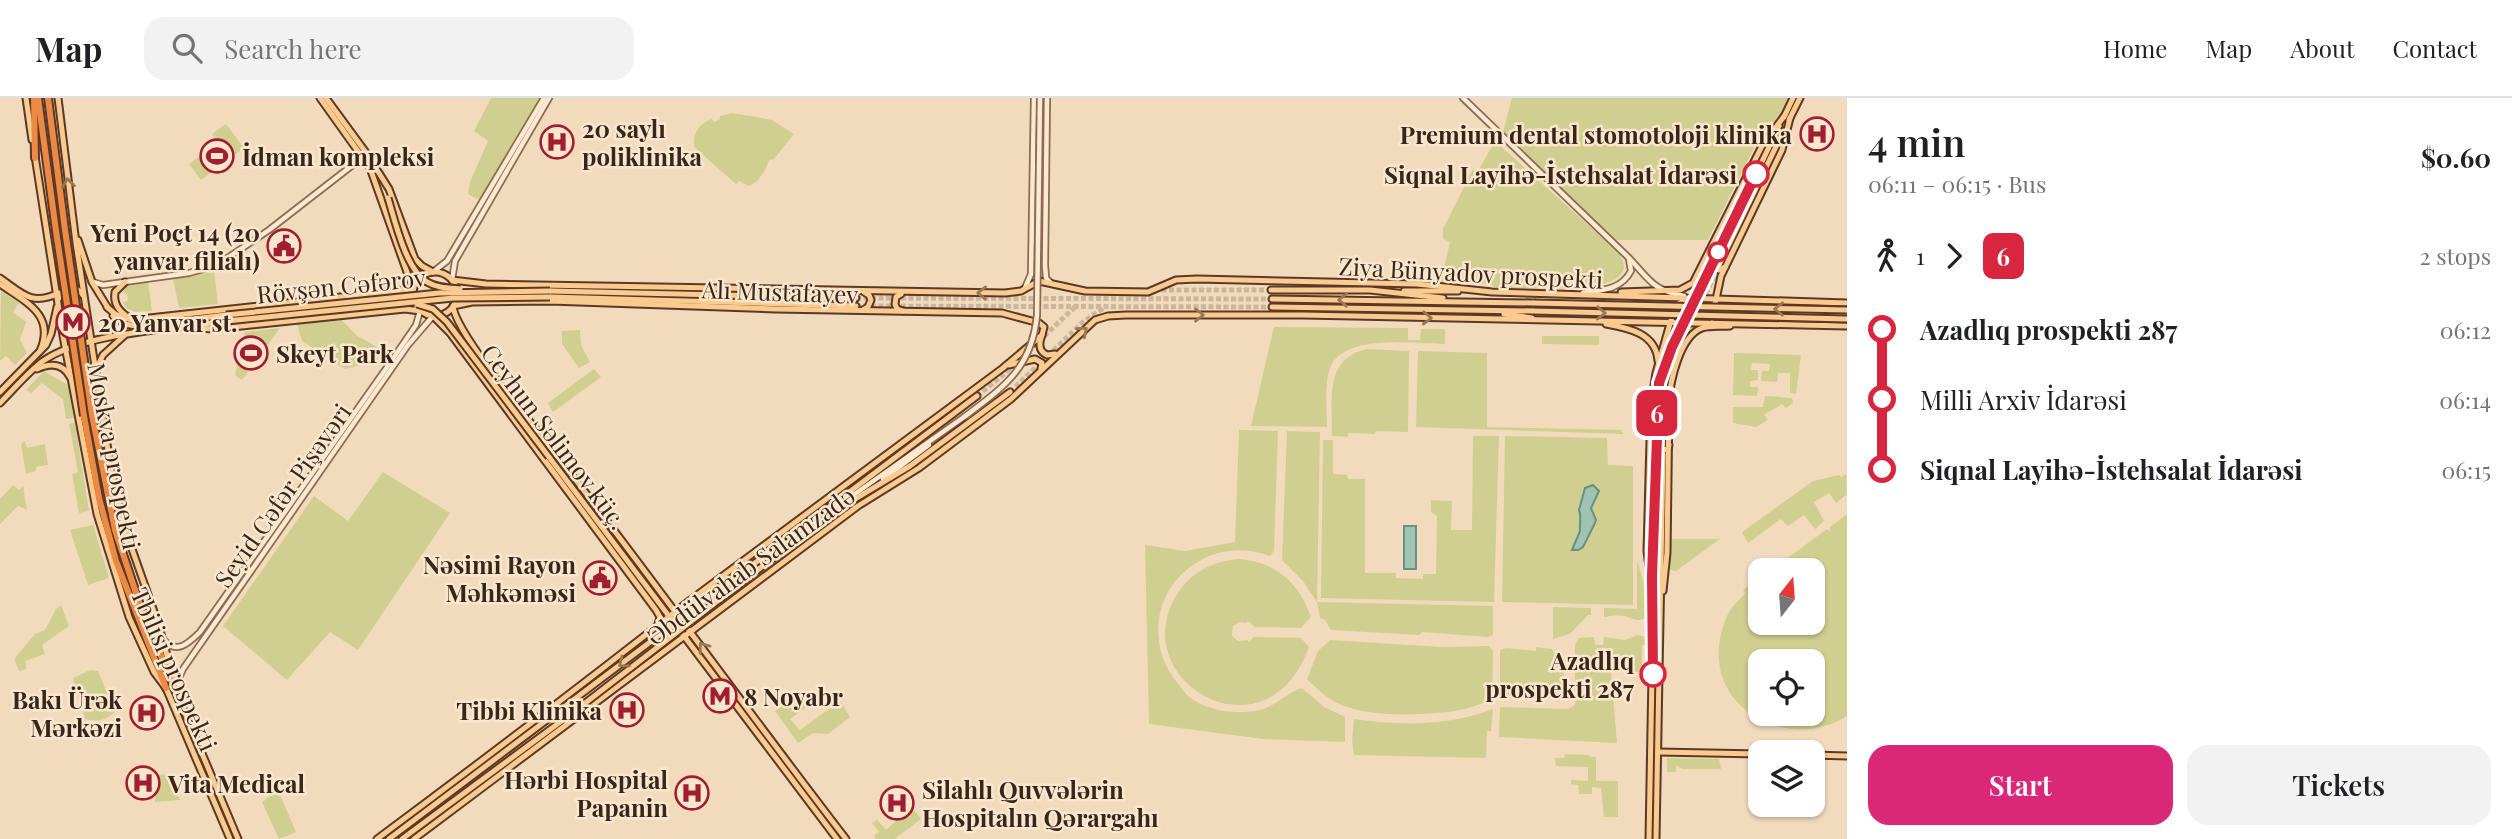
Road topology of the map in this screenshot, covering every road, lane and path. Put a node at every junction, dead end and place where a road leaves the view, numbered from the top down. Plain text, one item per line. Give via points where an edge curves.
1 (26, 98) edge
2 (36, 98) edge
3 (48, 98) edge
4 (57, 98) edge
5 (320, 98) edge
6 (326, 98) edge
7 (544, 98) edge
8 (549, 98) edge
9 (1034, 98) edge
10 (1041, 98) edge
11 (1047, 98) edge
12 (1462, 98) edge
13 (1793, 98) edge
14 (1800, 98) edge
15 (1787, 117) junction
16 (363, 157) junction
17 (36, 158) junction
18 (381, 179) junction
19 (497, 183) junction
20 (1031, 217) junction
21 (1045, 217) junction
22 (73, 225) junction
23 (76, 243) junction
24 (48, 245) junction
25 (1709, 253) junction
26 (1031, 257) junction
27 (1629, 258) junction
28 (415, 259) junction
29 (404, 261) junction
30 (1728, 262) junction
31 (1716, 263) tunnel mouth
32 (1045, 265) junction
33 (433, 272) junction
34 (0, 278) edge
35 (452, 280) junction
36 (55, 281) junction
37 (92, 282) junction
38 (125, 282) junction
39 (1057, 285) junction
40 (2, 286) edge
41 (502, 287) junction
42 (1025, 288) junction
43 (413, 289) junction
44 (1271, 290) tunnel mouth
45 (1370, 290) junction
46 (1662, 290) junction
47 (860, 291) junction
48 (1095, 291) joint
49 (60, 292) junction
50 (387, 292) junction
51 (908, 292) junction
52 (1492, 292) junction
53 (550, 294) junction
54 (1576, 294) junction
55 (856, 298) tunnel mouth
56 (1695, 298) junction
57 (1716, 298) junction
58 (85, 299) junction
59 (1272, 299) tunnel mouth
60 (1746, 299) junction
61 (41, 300) junction
62 (58, 301) junction
63 (1477, 301) junction
64 (504, 302) junction
65 (396, 303) junction
66 (1847, 303) edge
67 (1678, 304) junction
68 (453, 306) junction
69 (107, 307) junction
70 (1272, 307) tunnel mouth
71 (858, 309) junction
72 (1715, 309) junction
73 (420, 310) junction
74 (1476, 310) junction
75 (1847, 310) edge
76 (389, 311) junction
77 (909, 313) junction
78 (433, 316) junction
79 (1104, 317) joint
80 (226, 318) junction
81 (136, 319) junction
82 (1847, 319) edge
83 (1559, 321) junction
84 (1592, 321) junction
85 (1670, 322) junction
86 (1686, 323) junction
87 (1696, 323) junction
88 (1742, 323) junction
89 (1847, 326) edge
90 (185, 327) junction
91 (89, 330) junction
92 (125, 334) junction
93 (1041, 335) junction
94 (64, 336) junction
95 (467, 337) junction
96 (91, 343) junction
97 (458, 344) junction
98 (80, 346) junction
99 (66, 351) junction
100 (1061, 351) junction
101 (34, 359) junction
102 (1003, 368) junction
103 (31, 372) junction
104 (1039, 372) junction
105 (1657, 373) junction
106 (96, 383) junction
107 (74, 387) junction
108 (0, 392) edge
109 (1010, 392) tunnel mouth
110 (977, 396) tunnel mouth
111 (0, 403) edge
112 (1651, 414) junction
113 (1654, 427) junction
114 (1669, 427) junction
115 (940, 435) junction
116 (1655, 442) junction
117 (1670, 445) junction
118 (1656, 453) junction
119 (894, 477) junction
120 (903, 479) junction
121 (881, 488) junction
122 (566, 490) junction
123 (859, 497) junction
124 (583, 503) junction
125 (858, 506) junction
126 (840, 508) junction
127 (821, 513) junction
128 (792, 525) junction
129 (639, 575) junction
130 (640, 588) junction
131 (652, 593) junction
132 (1658, 600) junction
133 (689, 601) junction
134 (676, 612) junction
135 (211, 616) junction
136 (670, 616) junction
137 (217, 620) junction
138 (703, 622) junction
139 (653, 629) junction
140 (691, 631) junction
141 (684, 636) junction
142 (162, 638) junction
143 (669, 647) junction
144 (166, 688) junction
145 (179, 698) junction
146 (549, 718) junction
147 (535, 721) junction
148 (555, 726) junction
149 (548, 737) junction
150 (511, 740) junction
151 (1651, 751) junction
152 (505, 752) junction
153 (1659, 752) junction
154 (1748, 754) edge
155 (1825, 755) edge
156 (523, 756) junction
157 (1847, 756) edge
158 (511, 758) junction
159 (1653, 818) junction
160 (230, 839) edge
161 (238, 839) edge
162 (377, 839) edge
163 (389, 839) edge
164 (402, 839) edge
165 (414, 839) edge
166 (837, 839) edge
167 (846, 839) edge
168 (1649, 839) edge
169 (1656, 839) edge

1 - 17 main road
2 - 17 highway
2 - 144 highway, Moskva prospekti, bridge via 100,498 116,561
3 - 145 highway, Moskva prospekti, bridge via 106,496 141,609
22 -> 4 main road
5 - 16 main road
6 - 18 main road
7 - 19 street
8 - 19 street
9 - 20 street
10 - 115 street, bridge via 1034,334 1014,377
11 - 21 street
12 - 27 street
13 - 15 main road
14 - 15 main road
15 - 25 main road via 1762,146
15 - 30 main road via 1782,150
15 - 31 main road
16 - 29 main road
16 - 38 street via 226,260 189,274
17 - 24 main road
18 - 28 main road
18 - 41 main road, bridge via 411,263 423,280 443,287
19 - 33 street via 447,261
19 - 35 street via 452,267
20 - 21 street via 1038,227
20 - 26 street
21 - 32 street
22 - 23 main road
22 - 37 main road, Rövşən Cəfərov
23 - 24 main road via 74,260 66,265 55,261
23 - 58 main road
24 - 36 main road
25 - 30 main road via 1709,265 1721,270
25 - 46 main road via 1690,286
26 - 32 street via 1042,258
26 - 42 street
27 - 46 street
27 - 54 street via 1631,271 1618,286
28 - 29 main road via 410,266
28 - 33 main road
29 - 43 main road
30 - 57 main road
32 - 39 street via 1047,279
33 - 35 main road
33 - 43 main road via 418,279
34 - 61 main road via 28,297
35 - 41 main road, Alı Mustafayev
35 - 68 main road via 457,293
36 - 49 main road
36 - 61 main road
37 - 38 street
37 - 69 main road, Rövşən Cəfərov
38 - 81 main road via 115,292 115,301 121,311
39 - 42 main road, Alı Mustafayev via 1039,281
39 - 48 main road, Alı Mustafayev
40 - 101 main road via 41,315 43,339
41 - 47 main road, Alı Mustafayev
41 - 53 main road, Rövşən Cəfərov, bridge
41 - 64 main road via 495,288 495,297
41 - 80 main road, Rövşən Cəfərov, bridge
42 -> 51 main road, Alı Mustafayev via 1005,293
43 - 50 main road
43 - 73 main road
44 - 45 main road, Ziya Bünyadov prospekti
45 - 52 main road
45 - 63 main road, Ziya Bünyadov prospekti
46 - 54 main road
46 - 56 street
47 - 51 main road, Alı Mustafayev
47 - 71 main road via 871,300 868,307
48 - 52 main road, Ziya Bünyadov prospekti via 1152,291 1176,280 1197,279 1417,284
49 - 58 main road via 75,288
49 - 61 main road
49 - 62 main road
50 - 76 main road via 396,295 398,305
50 - 81 main road
51 - 77 main road via 899,294 895,304
52 - 54 main road, Ziya Bünyadov prospekti
53 - 55 main road, Alı Mustafayev
53 - 65 main road, Rövşən Cəfərov, bridge
53 - 71 main road, Alı Mustafayev
54 - 56 main road, Ziya Bünyadov prospekti
56 - 57 main road, Ziya Bünyadov prospekti
56 - 67 main road
56 - 72 main road via 1709,301
57 - 60 main road, Ziya Bünyadov prospekti
57 - 72 main road
58 - 91 main road, Tbilisi prospekti
63 -> 59 main road, Ziya Bünyadov prospekti
60 - 66 main road, Ziya Bünyadov prospekti
60 - 88 main road via 1726,307 1727,317
62 - 94 main road, Tbilisi prospekti
62 - 101 main road via 51,334
75 -> 63 main road, Ziya Bünyadov prospekti, bridge
64 - 68 main road, Alı Mustafayev
64 - 71 main road, Alı Mustafayev
65 - 80 main road, Rövşən Cəfərov, bridge
65 - 124 main road, Ceyhun Səlimov küç., bridge via 422,304 443,317
67 - 85 main road
67 - 86 main road via 1675,317
68 - 78 main road via 447,313
68 - 95 main road, Ceyhun Səlimov küç.
69 - 80 main road, Rövşən Cəfərov via 119,321 136,326
69 - 81 main road via 122,318
70 - 74 main road, Ziya Bünyadov prospekti
71 - 77 main road, Alı Mustafayev
72 - 87 main road via 1710,319
73 - 76 main road
73 - 78 main road
73 - 135 street, Seyid Cəfər Pişəvəri via 416,325
74 -> 82 main road, Ziya Bünyadov prospekti, bridge
74 - 83 main road
76 - 90 main road via 213,329
77 - 93 main road, Alı Mustafayev via 1007,314 1041,324
78 - 97 main road, Ceyhun Səlimov küç.
78 - 137 street, Seyid Cəfər Pişəvəri via 408,345
79 -> 83 main road, Ziya Bünyadov prospekti
100 -> 79 main road, Əbdülvahab Salamzadə
80 - 90 main road, Rövşən Cəfərov
83 - 84 main road, Ziya Bünyadov prospekti
84 - 85 main road, Ziya Bünyadov prospekti
84 - 105 main road via 1644,335 1657,353
85 - 86 main road, Ziya Bünyadov prospekti
85 - 105 main road
86 - 87 main road, Ziya Bünyadov prospekti
87 - 88 main road, Ziya Bünyadov prospekti
88 - 89 main road, Ziya Bünyadov prospekti
88 - 114 main road via 1702,328 1690,338 1671,383
90 - 92 main road, Rövşən Cəfərov
91 - 96 main road, Tbilisi prospekti
91 - 98 main road
92 - 96 main road, Rövşən Cəfərov
92 - 106 main road via 99,360
93 - 100 main road via 1043,354
93 - 102 main road
94 - 98 main road via 68,344
94 - 99 main road, Tbilisi prospekti
95 - 97 main road via 457,338
95 - 134 main road, Ceyhun Səlimov küç.
96 - 98 main road, Rövşən Cəfərov
96 - 106 main road, Tbilisi prospekti
97 - 122 main road, Ceyhun Səlimov küç.
98 - 99 main road, Rövşən Cəfərov
99 - 103 main road, Rövşən Cəfərov
99 - 107 main road, Tbilisi prospekti
100 - 104 main road, Əbdülvahab Salamzadə
101 - 108 main road
102 - 104 main road via 1035,359 1042,363
102 - 128 main road, Əbdülvahab Salamzadə
103 - 107 main road via 57,365 68,372
103 - 111 main road, Rövşən Cəfərov
104 - 120 main road, Əbdülvahab Salamzadə via 1011,399
105 - 112 main road
106 - 107 main road via 91,377 81,377
106 - 142 main road, Tbilisi prospekti via 117,496
107 - 144 main road, Tbilisi prospekti via 93,499 108,555 142,648
109 - 119 main road, Əbdülvahab Salamzadə
110 - 127 main road, Əbdülvahab Salamzadə
112 - 113 main road
112 - 118 main road
113 - 114 main road via 1660,421
113 - 116 main road
114 - 117 main road
115 - 126 street
115 - 127 street
116 - 117 main road via 1663,450
116 - 118 main road
117 - 132 main road via 1667,553
118 - 132 main road
118 - 132 main road via 1647,551
119 - 121 main road
119 - 123 main road, Əbdülvahab Salamzadə
120 - 121 main road
120 - 125 main road, Əbdülvahab Salamzadə
121 - 123 main road
121 - 125 main road
122 - 124 main road
122 - 130 main road, Ceyhun Səlimov küç.
123 - 126 main road, Əbdülvahab Salamzadə
124 - 129 main road, Ceyhun Səlimov küç.
125 - 138 main road, Əbdülvahab Salamzadə
126 - 148 main road, Əbdülvahab Salamzadə, bridge
127 - 128 main road
127 -> 146 main road, Əbdülvahab Salamzadə, bridge
128 - 133 main road, Əbdülvahab Salamzadə
129 - 130 main road
129 - 131 main road, Ceyhun Səlimov küç.
130 - 131 main road
130 - 139 main road, Ceyhun Səlimov küç. via 658,613 660,620
131 - 136 main road, Ceyhun Səlimov küç.
132 - 151 main road
132 - 153 main road
133 - 134 main road, Əbdülvahab Salamzadə
133 - 138 main road via 686,611 694,621
134 - 136 main road, Əbdülvahab Salamzadə
134 - 140 main road, Ceyhun Səlimov küç.
135 - 137 street
135 - 142 street, Seyid Cəfər Pişəvəri via 195,637 180,647 170,646
136 - 139 main road, Əbdülvahab Salamzadə
136 - 141 main road, Ceyhun Səlimov küç.
137 - 145 street, Seyid Cəfər Pişəvəri via 178,678
138 - 140 main road, Əbdülvahab Salamzadə
139 - 143 main road via 666,630 672,639
139 - 147 main road, Əbdülvahab Salamzadə
140 - 141 main road, Əbdülvahab Salamzadə
167 -> 140 main road
141 - 143 main road, Əbdülvahab Salamzadə
141 - 166 main road
142 - 145 main road, Tbilisi prospekti
143 - 149 main road, Əbdülvahab Salamzadə
144 - 160 main road, Tbilisi prospekti
145 - 161 main road, Tbilisi prospekti
146 - 147 main road
146 - 152 main road
147 - 150 main road, Əbdülvahab Salamzadə
148 - 149 main road
148 - 158 main road
149 - 156 main road, Əbdülvahab Salamzadə
150 - 152 main road
150 - 162 main road, Əbdülvahab Salamzadə
151 - 153 main road
151 - 159 main road
152 - 163 main road
153 - 154 main road
153 - 159 main road
155 - 157 main road
156 - 158 main road
156 - 165 main road, Əbdülvahab Salamzadə
158 - 164 main road
159 - 168 main road
159 - 169 main road

